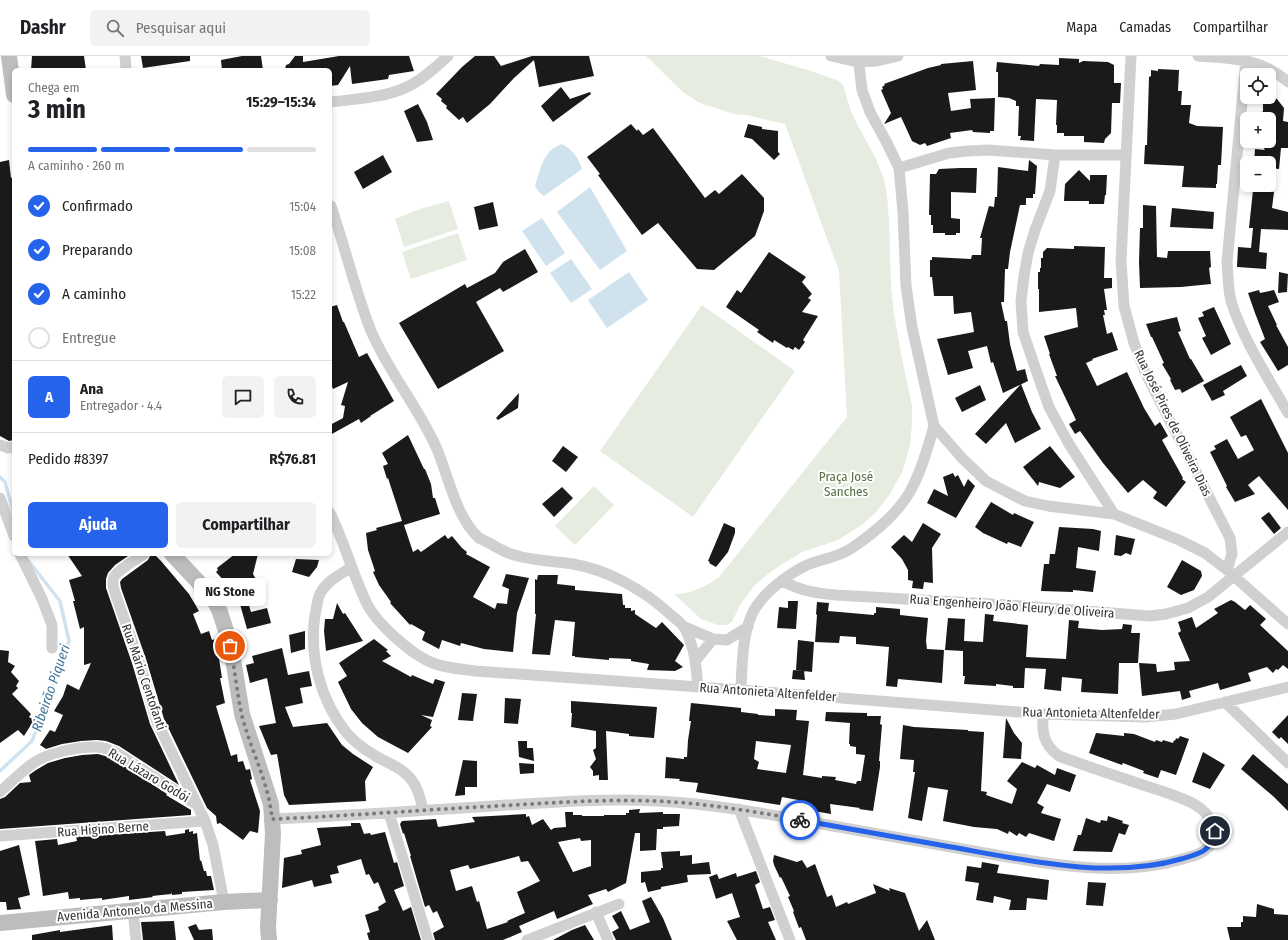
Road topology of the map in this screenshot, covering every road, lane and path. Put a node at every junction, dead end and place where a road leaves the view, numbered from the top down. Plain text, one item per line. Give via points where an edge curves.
1 (124, 56) edge
2 (448, 56) edge
3 (831, 56) edge
4 (898, 56) edge
5 (1131, 56) edge
6 (1198, 56) edge
7 (10, 57) edge
8 (858, 59) edge
9 (1246, 60) junction
10 (126, 68) edge
11 (12, 76) edge
12 (1288, 82) edge
13 (332, 102) edge
14 (1055, 155) junction
15 (1126, 155) junction
16 (899, 168) junction
17 (332, 209) edge
18 (1288, 413) edge
19 (934, 426) junction
20 (0, 445) edge
21 (12, 447) edge
22 (0, 498) edge
23 (1114, 514) junction
24 (332, 517) edge
25 (12, 531) edge
26 (1288, 532) edge
27 (21, 556) edge
28 (141, 556) edge
29 (174, 556) edge
30 (352, 567) junction
31 (1230, 573) junction
32 (782, 581) junction
33 (1288, 624) edge
34 (685, 627) junction
35 (748, 627) junction
36 (713, 639) junction
37 (727, 640) junction
38 (52, 648) dead end
39 (742, 654) junction
40 (696, 660) junction
41 (698, 687) junction
42 (1288, 687) edge
43 (741, 690) junction
44 (1225, 702) junction
45 (1043, 714) junction
46 (1288, 763) edge
47 (0, 792) edge
48 (196, 804) junction
49 (739, 809) junction
50 (423, 810) junction
51 (388, 813) junction
52 (272, 819) junction
53 (205, 821) junction
54 (0, 836) edge
55 (270, 900) junction
56 (224, 902) junction
57 (619, 904) dead end
58 (133, 910) junction
59 (596, 912) junction
60 (0, 923) edge
61 (136, 940) edge
62 (269, 940) edge
63 (428, 940) edge
64 (527, 940) edge
65 (608, 940) edge
66 (790, 940) edge

1 - 10 street
2 - 13 street via 410,85 395,92
3 - 8 street
4 - 8 street via 877,61
5 - 15 street, Rua José Pires de Oliveira Dias
6 - 9 street
7 - 11 main road
8 - 16 street via 862,90 870,112
9 - 12 street via 1262,64
9 - 18 street via 1227,262 1228,283 1231,301 1247,339
14 - 15 street
14 - 16 street via 968,150
14 - 23 street via 1050,191 1028,253 1021,301 1023,332 1049,407 1069,444
15 - 31 street, Rua José Pires de Oliveira Dias via 1121,261 1124,306 1146,374 1230,538
16 - 19 street via 906,286 912,327
17 - 34 street via 371,332 421,418 468,525 480,538 517,556 575,564 596,569 616,578 641,592
19 - 23 street via 986,481 1025,501
19 - 32 street via 912,489 899,508 851,549 808,565
20 - 21 street
22 - 25 street
23 - 31 street via 1179,540 1204,553
24 - 30 street, Rua Antonieta Altenfelder
26 - 31 street, Rua Engenheiro João Fleury de Oliveira
27 - 38 street via 52,625
28 - 48 street, Rua Mário Centofanti via 118,573 114,578 114,590 156,718
29 - 52 main road via 204,588 223,618 242,714 266,786
30 - 41 street, Rua Antonieta Altenfelder via 369,607 385,628 406,647 428,661 476,671
30 - 50 street via 328,583 321,592 314,622 313,643 318,675 332,713 346,732 358,744 397,767 414,782
31 - 32 street, Rua Engenheiro João Fleury de Oliveira via 1208,597 1188,608 1150,616 836,595 815,593
31 - 33 street
32 - 35 street via 753,612
34 - 36 street
34 - 40 street
35 - 37 street
35 - 39 street
36 - 37 street
36 - 40 street
37 - 39 street
39 - 43 street
40 - 41 street
41 - 43 street, Rua Antonieta Altenfelder
42 - 44 street, Rua Antonieta Altenfelder
43 - 45 street, Rua Antonieta Altenfelder
44 - 45 street, Rua Antonieta Altenfelder via 1176,714
44 - 46 street
45 - 49 street via 1045,740 1050,749 1059,756 1194,804 1212,821 1215,831 1213,842 1196,855 1170,862 1129,868 1098,868 1018,859
47 - 48 street, Rua Lázaro Godói via 33,763 75,749 97,747 114,752
48 - 53 street, Rua Mário Centofanti
49 - 50 street via 621,800
49 - 66 street
50 - 51 street
51 - 52 street
51 - 63 street
52 - 55 main road
53 - 54 street, Rua Higino Berne
53 - 56 street, Rua Mário Centofanti via 213,845
55 - 56 main road, Avenida Antonelo da Messina
55 - 62 main road
56 - 58 main road, Avenida Antonelo da Messina
57 - 59 street
58 - 60 main road, Avenida Antonelo da Messina
58 - 61 street
59 - 64 street
59 - 65 street

